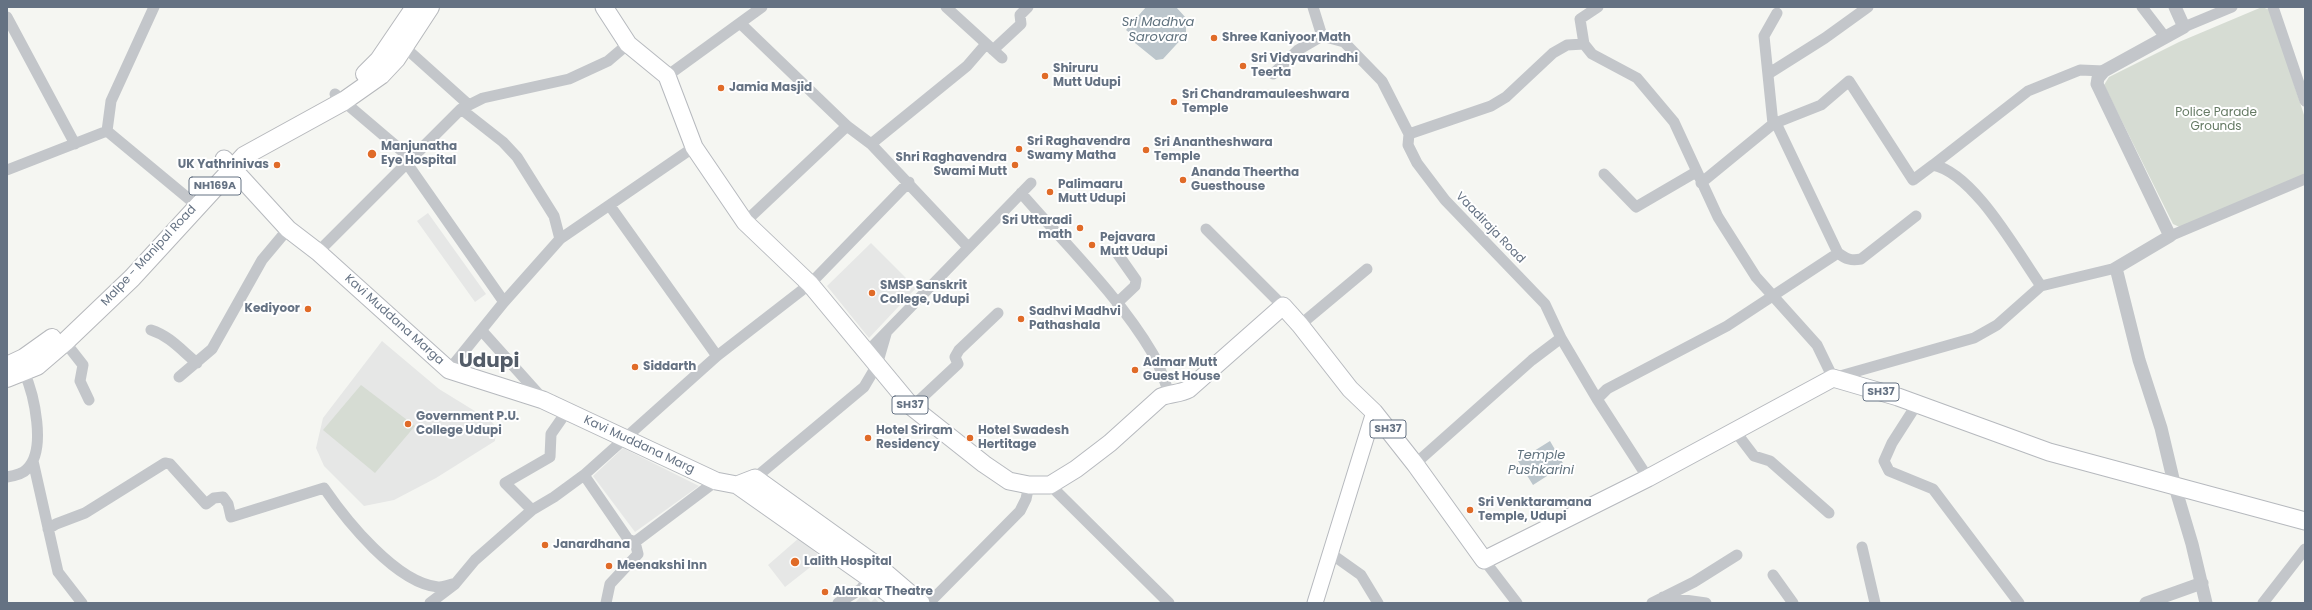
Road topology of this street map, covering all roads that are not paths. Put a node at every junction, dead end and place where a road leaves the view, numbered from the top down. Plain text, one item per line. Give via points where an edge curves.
1 (154, 7) edge
2 (415, 7) edge
3 (430, 7) edge
4 (604, 7) edge
5 (762, 7) edge
6 (946, 7) edge
7 (1028, 7) edge
8 (1313, 7) edge
9 (1598, 7) edge
10 (1868, 7) edge
11 (2142, 7) edge
12 (2175, 7) edge
13 (2232, 7) edge
14 (2273, 7) edge
15 (1777, 13) dead end
16 (7, 17) edge
17 (741, 24) junction
18 (2184, 27) junction
19 (1322, 36) junction
20 (2165, 37) junction
21 (399, 42) junction
22 (628, 44) junction
23 (1584, 44) junction
24 (990, 47) junction
25 (1002, 58) dead end
26 (2104, 71) junction
27 (1273, 74) dead end
28 (1768, 74) junction
29 (667, 76) junction
30 (339, 98) junction
31 (2305, 101) edge
32 (465, 107) junction
33 (1774, 124) junction
34 (847, 126) junction
35 (107, 131) junction
36 (1409, 134) junction
37 (75, 144) junction
38 (871, 144) junction
39 (694, 147) junction
40 (406, 162) junction
41 (228, 163) junction
42 (1933, 165) junction
43 (7, 170) edge
44 (1696, 172) junction
45 (1604, 174) dead end
46 (2305, 179) edge
47 (909, 182) junction
48 (1031, 183) dead end
49 (1701, 183) junction
50 (1021, 193) junction
51 (189, 199) junction
52 (610, 206) junction
53 (1916, 216) dead end
54 (745, 222) junction
55 (288, 229) junction
56 (1206, 229) dead end
57 (2170, 236) junction
58 (560, 239) junction
59 (968, 247) junction
60 (318, 252) junction
61 (1117, 253) dead end
62 (1838, 253) junction
63 (2116, 268) junction
64 (1367, 269) dead end
65 (810, 284) junction
66 (2041, 286) junction
67 (1773, 295) junction
68 (504, 302) junction
69 (1117, 303) junction
70 (1283, 306) junction
71 (998, 313) dead end
72 (1300, 324) junction
73 (151, 330) dead end
74 (482, 331) junction
75 (887, 331) junction
76 (1561, 338) junction
77 (65, 342) junction
78 (867, 352) junction
79 (717, 356) junction
80 (197, 363) junction
81 (877, 365) junction
82 (7, 366) edge
83 (449, 370) junction
84 (24, 372) junction
85 (179, 377) dead end
86 (7, 378) edge
87 (1833, 378) junction
88 (1169, 393) junction
89 (1597, 399) junction
90 (89, 400) dead end
91 (543, 400) junction
92 (1916, 404) junction
93 (912, 407) junction
94 (567, 411) junction
95 (1374, 412) junction
96 (1735, 431) junction
97 (624, 439) junction
98 (33, 461) junction
99 (1415, 464) junction
100 (584, 475) junction
101 (7, 477) edge
102 (755, 478) junction
103 (1648, 478) junction
104 (716, 481) junction
105 (737, 485) junction
106 (1029, 485) junction
107 (1050, 485) junction
108 (2175, 487) junction
109 (532, 510) junction
110 (1829, 513) dead end
111 (2305, 521) edge
112 (48, 529) junction
113 (636, 542) junction
114 (1862, 547) dead end
115 (2305, 549) edge
116 (1330, 554) junction
117 (1737, 555) dead end
118 (1484, 560) junction
119 (1773, 575) dead end
120 (869, 578) junction
121 (2202, 583) junction
122 (455, 584) junction
123 (1663, 598) junction
124 (1155, 599) edge
125 (82, 603) edge
126 (430, 603) edge
127 (606, 603) edge
128 (838, 603) edge
129 (900, 603) edge
130 (921, 603) edge
131 (930, 603) edge
132 (1168, 603) edge
133 (1315, 603) edge
134 (1378, 603) edge
135 (1518, 603) edge
136 (1652, 603) edge
137 (1706, 603) edge
138 (1793, 603) edge
139 (1875, 603) edge
140 (2019, 603) edge
141 (2146, 603) edge
142 (2206, 603) edge
143 (2263, 603) edge

1 - 35 street via 111,101
2 - 21 highway, Malpe - Manipal Road / NH169A
3 - 21 highway, Malpe - Manipal Road / NH169A
4 - 22 main road, SH37
5 - 17 street
6 - 24 street
7 - 24 street via 1020,15 1021,24
8 - 19 street
9 - 23 street via 1580,19
10 - 28 street
11 - 20 street
12 - 18 street
13 - 18 street
14 - 31 street
15 - 28 street via 1764,36
16 - 37 street
17 - 29 street
17 - 34 street
18 - 20 street
19 - 27 street via 1298,50
19 - 36 street, Vaadiraja Road via 1344,42 1382,81
20 - 26 street
21 - 30 highway, Malpe - Manipal Road / NH169A
21 - 32 street
22 - 29 main road, SH37
22 - 32 street via 608,61 569,79 483,98
23 - 36 street via 1567,45 1553,53 1506,96 1491,106
23 - 44 street via 1592,54 1637,78 1674,122
24 - 25 street
24 - 38 street
26 - 42 street via 2080,70 2028,91
26 - 57 street via 2097,84
28 - 33 street
29 - 39 main road, SH37
30 - 40 street via 402,151
30 - 41 highway, Malpe - Manipal Road / NH169A via 249,140
32 - 40 street
32 - 58 street via 517,157 554,216
33 - 42 street via 1822,105 1849,81 1913,180
33 - 49 street
33 - 62 street
34 - 38 street
34 - 54 street
35 - 37 street
35 - 51 street
36 - 76 street, Vaadiraja Road via 1408,145 1417,163 1445,200 1545,304
37 - 43 street
38 - 47 street
39 - 52 street
39 - 54 main road, SH37
40 - 60 street
40 - 68 street
41 - 51 highway, Malpe - Manipal Road / NH169A
41 - 55 main road
41 - 77 highway, Malpe - Manipal Road / NH169A via 132,278
42 - 66 street via 1945,167 1978,195
44 - 45 street via 1636,207
44 - 49 street
46 - 57 street
47 - 59 street
47 - 65 street
48 - 50 street
49 - 67 street via 1718,217 1753,272
50 - 59 street
50 - 69 street
51 - 82 highway, Malpe - Manipal Road / NH169A via 106,289 39,349
52 - 58 street
52 - 79 street
53 - 62 street via 1861,259 1850,260
54 - 65 main road, SH37
55 - 60 main road
55 - 80 street via 262,260 212,349
56 - 70 street
57 - 63 street
58 - 68 street
59 - 75 street
60 - 83 main road, Kavi Muddana Marga
61 - 69 street via 1136,280 1135,286
62 - 67 street
63 - 66 street
63 - 108 street
64 - 72 street
65 - 78 main road, SH37
65 - 79 street
66 - 87 street via 1997,325 1974,338
67 - 87 street via 1816,345
67 - 89 street via 1727,326 1608,389
68 - 74 street
69 - 88 street via 1154,355
70 - 72 main road, SH37
70 - 88 main road via 1189,389 1181,394
71 - 93 street via 959,350 955,358 958,364
72 - 95 main road, SH37 via 1350,389
73 - 80 street via 167,337
74 - 83 street
74 - 91 street
75 - 78 street
75 - 81 street
76 - 89 street, Vaadiraja Road
76 - 99 street via 1532,360
77 - 84 highway, Malpe - Manipal Road / NH169A via 37,366
77 - 90 street via 83,365 80,381
78 - 81 main road, SH37
79 - 97 street
80 - 85 street
81 - 93 main road, SH37
81 - 102 street via 864,387
83 - 91 main road, Kavi Muddana Marga
84 - 86 highway, Malpe - Manipal Road / NH169A
84 - 98 street via 31,387 39,429
87 - 92 main road, SH37
87 - 96 main road
88 - 107 main road via 1161,397 1110,443
89 - 103 street, Vaadiraja Road
91 - 94 main road, Kavi Muddana Marg
92 - 108 main road, SH37 via 2049,452
92 - 140 street via 1884,461 1889,471 1934,489
93 - 106 main road, SH37 via 1009,481
94 - 97 main road, Kavi Muddana Marg
94 - 109 street via 551,434 550,457 505,483
95 - 99 main road, SH37
95 - 116 main road
96 - 103 main road
96 - 110 street via 1754,456 1770,461
97 - 100 street
97 - 104 main road, Kavi Muddana Marg
98 - 101 street via 26,470
98 - 112 street
99 - 118 main road, SH37
100 - 109 street
100 - 113 street via 628,539
102 - 105 main road
102 - 130 main road via 878,567
103 - 118 main road
104 - 105 main road, Kavi Muddana Marg
104 - 113 street
105 - 120 main road, Kavi Muddana Marg
106 - 107 main road, SH37
106 - 131 street via 1020,511
107 - 124 street
108 - 111 main road, SH37
108 - 121 street
109 - 122 street via 475,560
112 - 122 street via 85,513 165,462 170,464 206,504 214,498 224,498 231,517 324,488 342,515 400,571 438,587
112 - 125 street via 58,572
113 - 127 street via 638,554 610,584
114 - 139 street
115 - 143 street
116 - 133 main road
116 - 134 street via 1362,575
117 - 123 street
118 - 135 street
119 - 138 street
120 - 128 street via 861,589
120 - 129 main road, Kavi Muddana Marg
121 - 141 street
121 - 142 street
122 - 126 street
123 - 136 street
123 - 137 street
124 - 132 street

